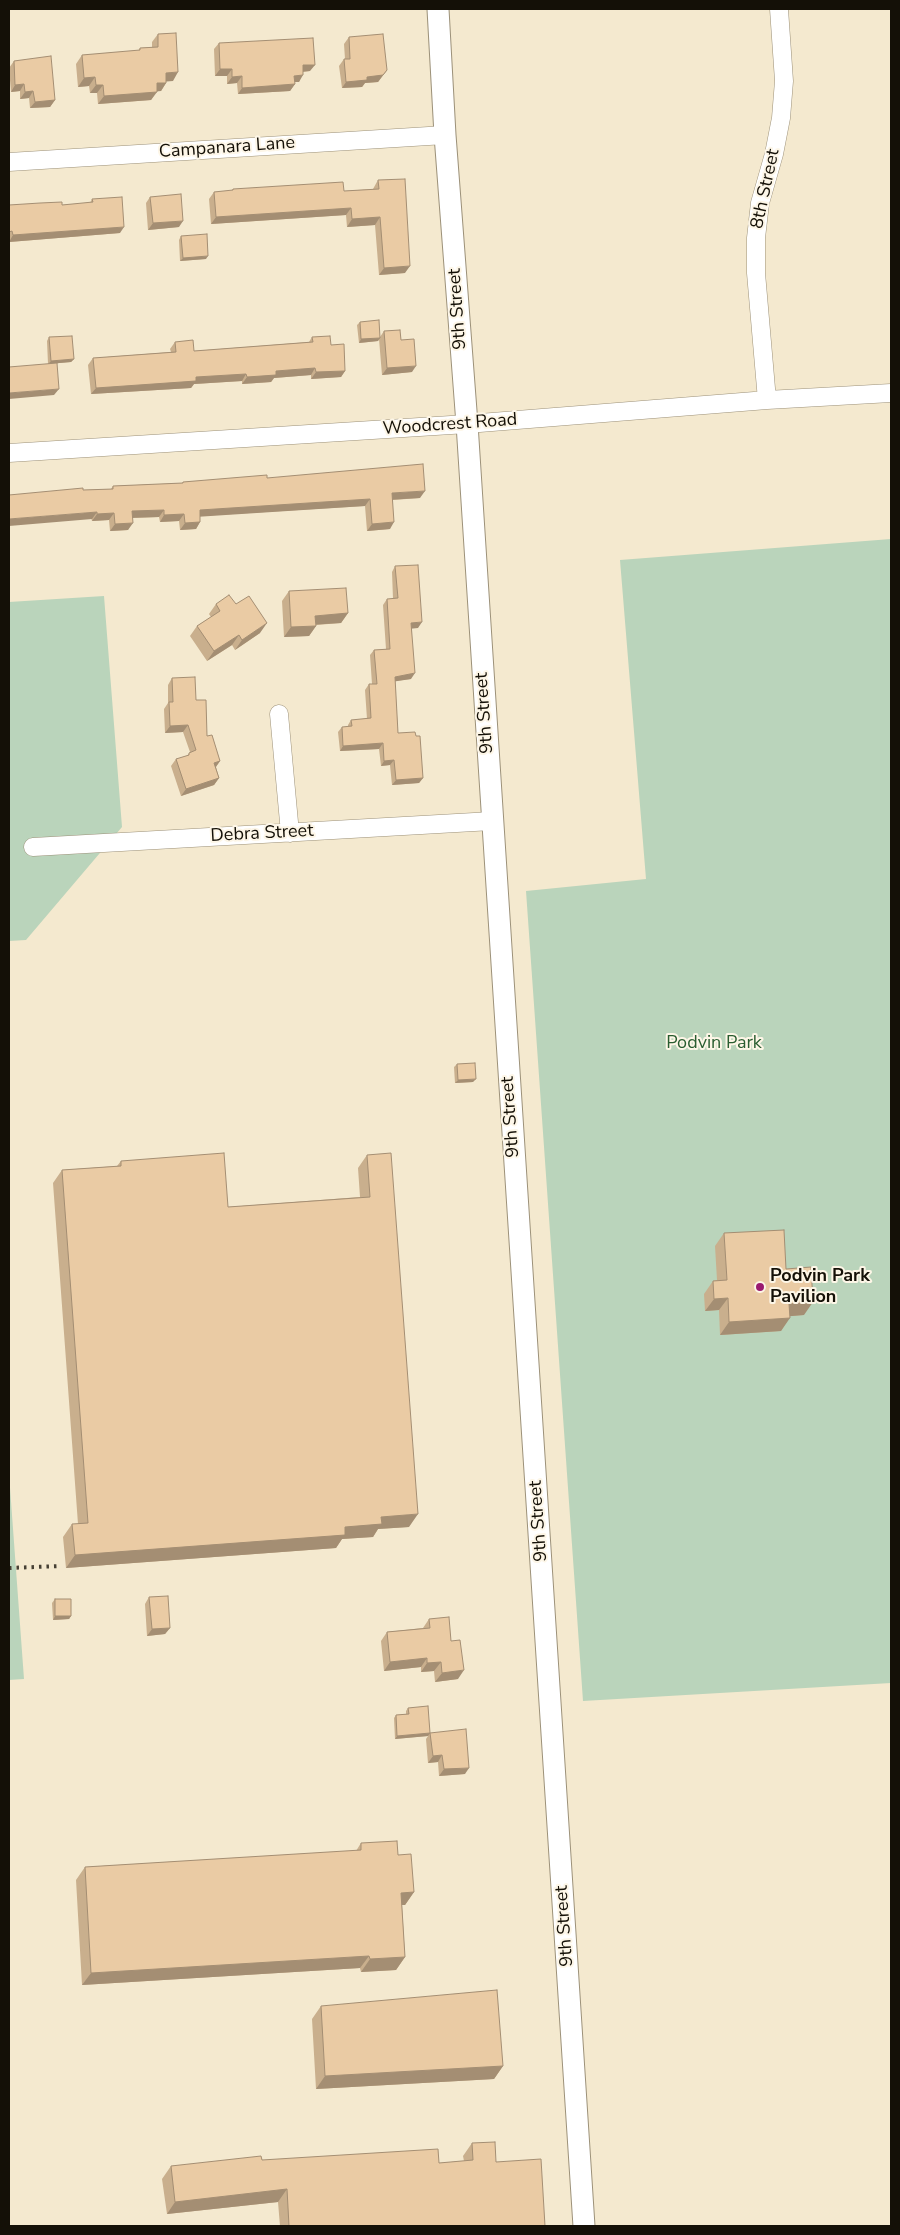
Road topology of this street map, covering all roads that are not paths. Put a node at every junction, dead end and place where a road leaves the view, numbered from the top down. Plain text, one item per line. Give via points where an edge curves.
1 (438, 9) edge
2 (779, 9) edge
3 (445, 135) junction
4 (9, 162) edge
5 (891, 393) edge
6 (767, 400) junction
7 (467, 424) junction
8 (9, 452) edge
9 (280, 714) dead end
10 (492, 821) junction
11 (290, 833) junction
12 (33, 847) dead end
13 (584, 2226) edge

1 - 3 street, 9th Street
2 - 6 street, 8th Street via 784,81 781,118 760,203 756,238
3 - 4 street, Campanara Lane
3 - 7 street, 9th Street
5 - 6 street, Woodcrest Road
6 - 7 street, Woodcrest Road
7 - 8 street, Woodcrest Road
7 - 10 street, 9th Street
9 - 11 street
10 - 11 street, Debra Street
10 - 13 street, 9th Street
11 - 12 street, Debra Street

